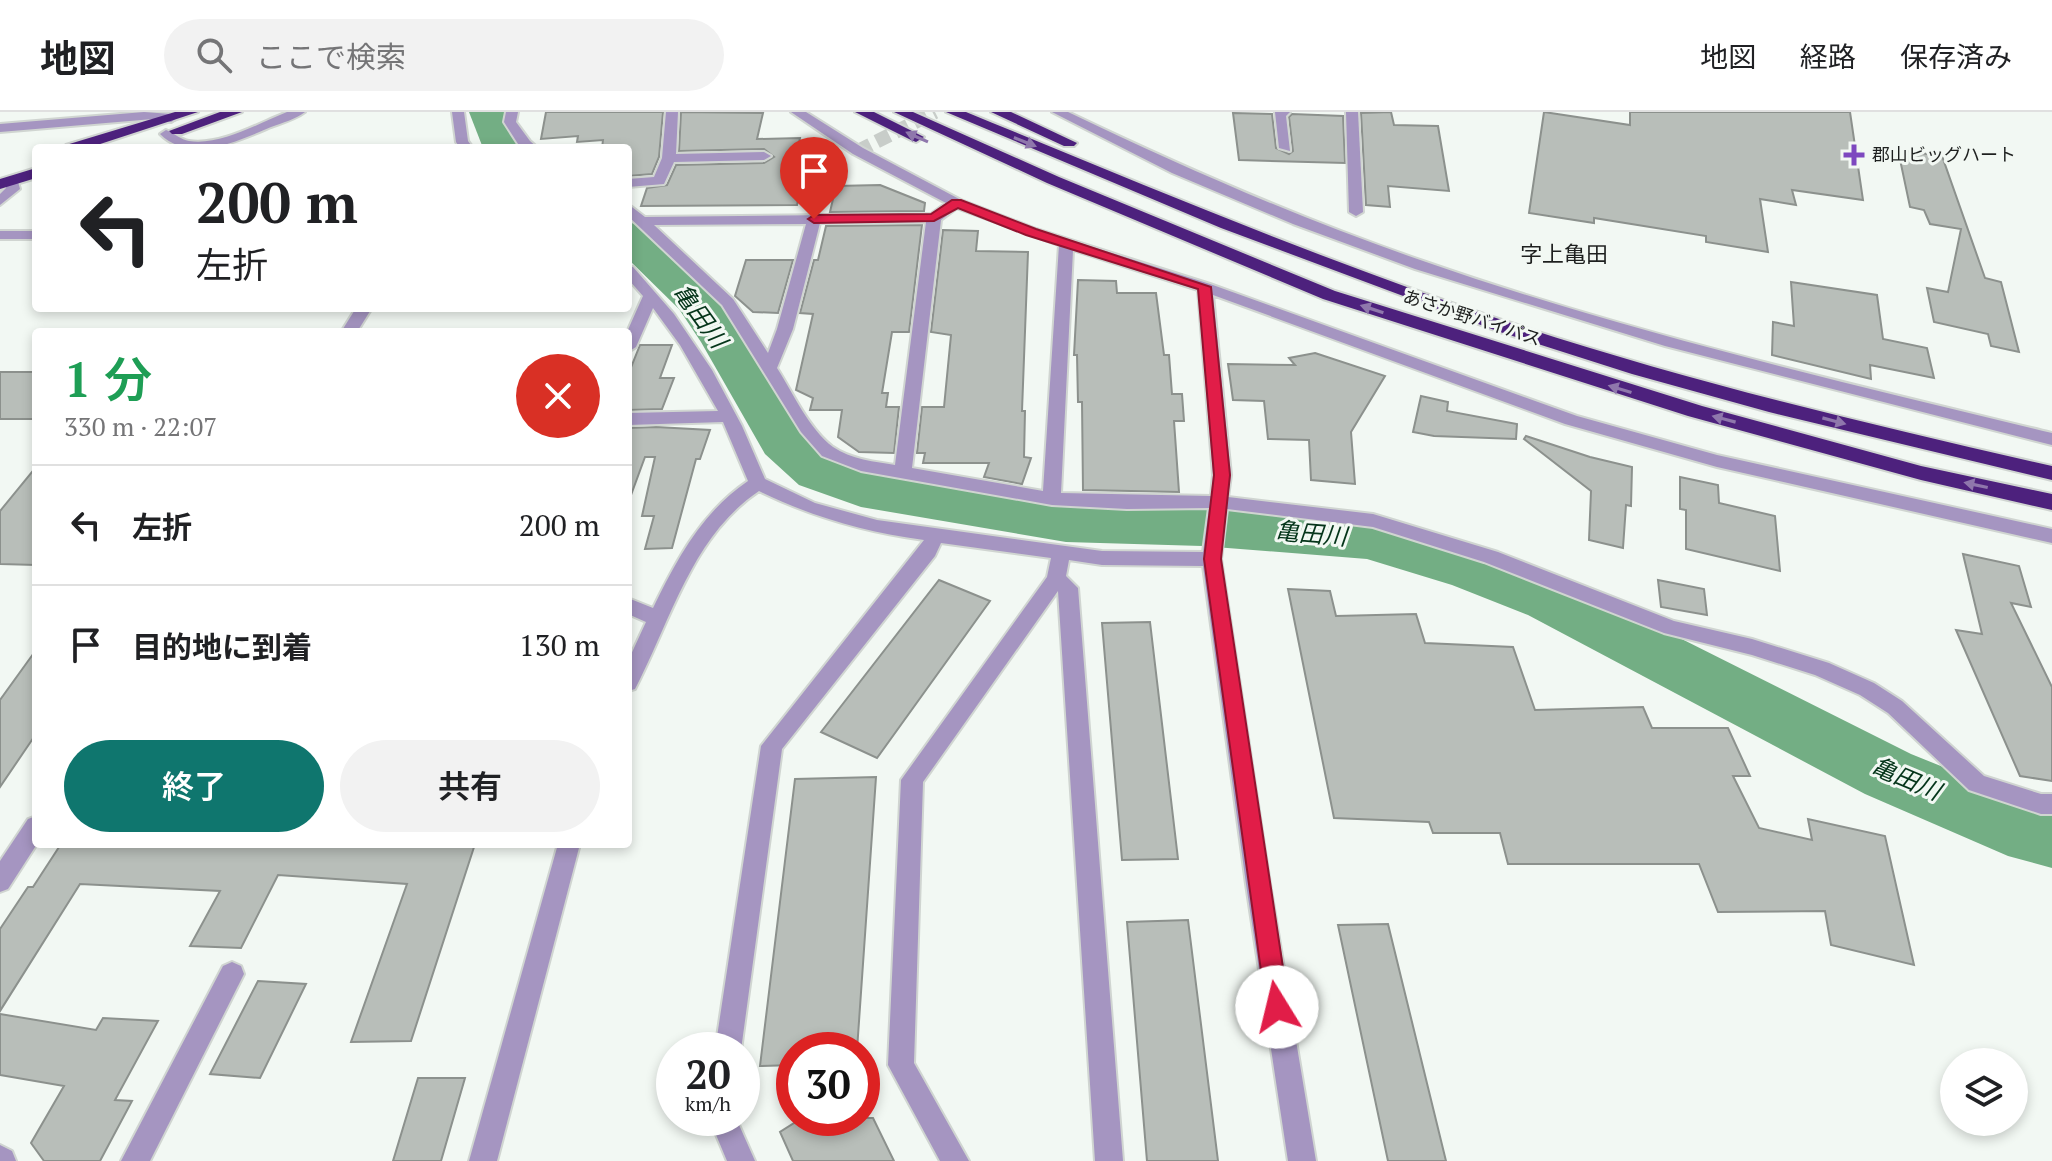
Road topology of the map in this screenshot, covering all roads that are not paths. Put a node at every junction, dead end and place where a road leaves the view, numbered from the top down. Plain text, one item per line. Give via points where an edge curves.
1 (191, 112) edge
2 (235, 112) edge
3 (299, 112) edge
4 (458, 112) edge
5 (512, 112) edge
6 (672, 112) edge
7 (797, 112) edge
8 (862, 112) edge
9 (901, 112) edge
10 (953, 112) edge
11 (998, 112) edge
12 (1058, 112) edge
13 (1284, 112) edge
14 (1352, 112) edge
15 (169, 126) junction
16 (0, 128) edge
17 (90, 144) edge
18 (130, 144) edge
19 (183, 144) edge
20 (203, 144) edge
21 (464, 144) edge
22 (525, 144) edge
23 (1285, 148) dead end
24 (764, 156) dead end
25 (669, 158) junction
26 (32, 161) edge
27 (32, 174) edge
28 (4, 178) edge
29 (632, 183) edge
30 (0, 201) edge
31 (956, 203) junction
32 (632, 211) edge
33 (1356, 212) dead end
34 (934, 218) junction
35 (814, 219) junction
36 (644, 221) junction
37 (0, 235) edge
38 (32, 235) edge
39 (1066, 243) junction
40 (1350, 270) junction
41 (632, 274) edge
42 (1205, 287) junction
43 (651, 295) junction
44 (1329, 295) junction
45 (632, 338) edge
46 (770, 367) junction
47 (728, 416) junction
48 (632, 419) edge
49 (2052, 439) edge
50 (903, 472) junction
51 (2052, 473) edge
52 (758, 483) junction
53 (1052, 499) junction
54 (2052, 502) edge
55 (1218, 505) junction
56 (935, 536) junction
57 (2052, 536) edge
58 (1061, 554) junction
59 (1212, 559) junction
60 (1056, 579) junction
61 (632, 607) edge
62 (658, 619) junction
63 (632, 674) edge
64 (2052, 804) edge
65 (32, 832) edge
66 (568, 848) edge
67 (0, 881) edge
68 (232, 974) dead end
69 (731, 1032) edge
70 (730, 1136) edge
71 (135, 1161) edge
72 (483, 1161) edge
73 (741, 1161) edge
74 (955, 1161) edge
75 (1109, 1161) edge
76 (1302, 1161) edge

1 - 15 highway
2 - 15 highway
3 - 20 street
4 - 21 street
5 - 22 street via 510,122
6 - 25 street
7 - 31 street
44 -> 8 highway via 1261,276 1003,176
9 - 44 highway, あさか野バイパス
10 -> 40 highway, あさか野バイパス
11 - 40 highway
12 - 49 street via 1147,157 1413,266 1748,366
13 - 23 street via 1280,114
14 - 33 street
15 - 16 street via 153,115
15 - 17 highway
15 - 18 highway
15 - 19 street
24 - 25 street
25 - 29 street via 659,181
26 - 28 highway
27 - 28 highway
28 - 30 street via 13,189
31 - 34 street
31 - 39 street
32 - 36 street
34 - 35 street
34 - 50 street
35 - 36 street
35 - 46 street
36 - 46 street via 728,302
37 - 38 street
39 - 42 street
39 - 53 street
40 -> 51 highway, あさか野バイパス via 1504,327 1704,387
41 - 43 street
42 - 55 street via 1222,475
42 - 57 street via 1571,420 1717,461
43 - 45 street
43 - 47 street via 675,324
54 -> 44 highway, あさか野バイパス via 1921,473 1695,411
46 - 50 street via 828,452 861,465
47 - 48 street
47 - 52 street
50 - 53 street
52 - 56 street via 809,508
52 - 62 street via 727,506
53 - 55 street
55 - 59 street
55 - 64 street via 1373,521 1491,557 1671,628 1822,669 1895,707 1977,783
56 - 58 street
56 - 69 street via 772,746
58 - 59 street
58 - 60 street
59 - 76 street
60 - 74 street via 912,780 901,1065
60 - 75 street via 1068,588
61 - 62 street
62 - 63 street
65 - 67 street
66 - 72 street
68 - 71 street
70 - 73 street

